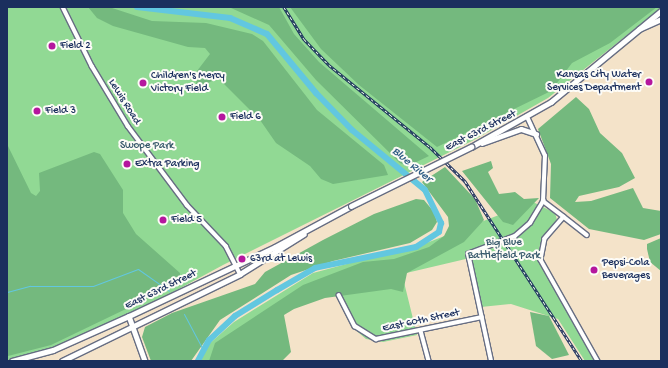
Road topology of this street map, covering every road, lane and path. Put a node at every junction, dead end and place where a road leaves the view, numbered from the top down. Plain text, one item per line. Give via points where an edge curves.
1 (63, 7) edge
2 (661, 11) edge
3 (661, 19) edge
4 (639, 29) junction
5 (527, 117) junction
6 (536, 134) junction
7 (471, 146) junction
8 (543, 201) junction
9 (564, 217) junction
10 (315, 226) junction
11 (587, 235) dead end
12 (236, 265) junction
13 (240, 274) junction
14 (339, 295) dead end
15 (129, 316) junction
16 (482, 317) junction
17 (132, 327) junction
18 (421, 331) junction
19 (12, 361) edge
20 (62, 361) edge
21 (145, 361) edge
22 (428, 361) edge
23 (491, 361) edge
24 (598, 361) edge

1 - 12 street, Lewis Road via 124,119 187,205 226,246
2 - 4 main road, East 63rd Street via 642,23
3 - 4 main road, East 63rd Street
4 - 5 main road, East 63rd Street via 551,102
5 - 6 street
5 - 7 main road, East 63rd Street
6 - 7 main road via 521,129
6 - 8 street via 547,164
7 - 10 main road, East 63rd Street, bridge
8 - 9 street
8 - 16 street via 520,232 506,241 468,254
9 - 11 street
9 - 24 street via 545,239 541,260
10 - 12 main road, East 63rd Street
10 - 13 main road, East 63rd Street
12 - 13 street, Lewis Road
12 - 15 main road, East 63rd Street
13 - 17 main road, East 63rd Street
14 - 18 street, East 60th Street via 355,326 368,337 384,339
15 - 17 main road
15 - 19 main road, East 63rd Street via 53,350
16 - 18 street, East 60th Street
16 - 23 street
17 - 20 main road, East 63rd Street
17 - 21 main road
18 - 22 street

